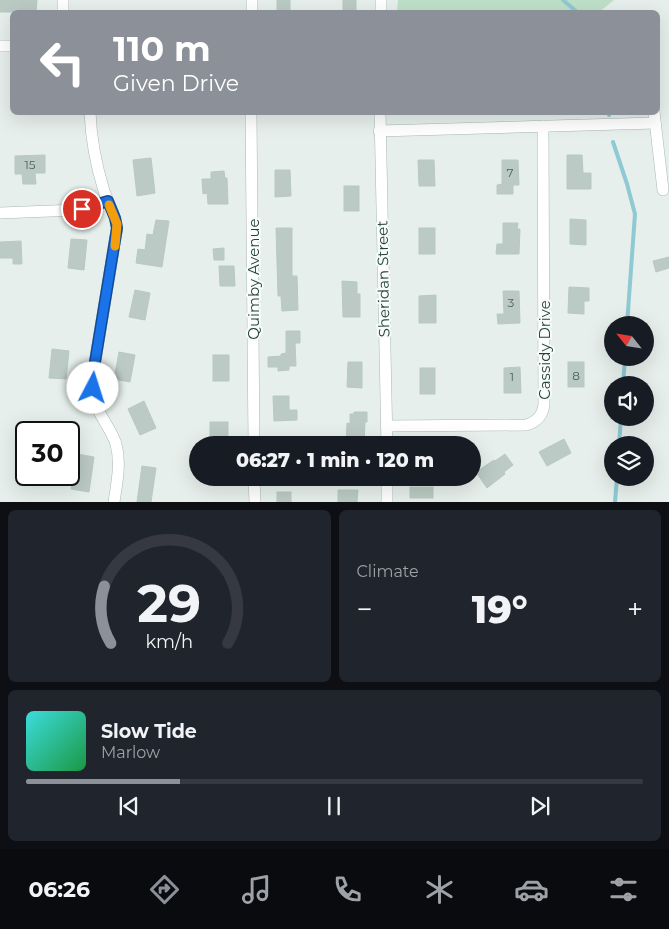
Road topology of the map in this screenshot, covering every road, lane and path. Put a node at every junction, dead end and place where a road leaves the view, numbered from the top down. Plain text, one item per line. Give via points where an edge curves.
1 (90, 115) edge
2 (251, 115) edge
3 (380, 115) edge
4 (654, 118) edge
5 (544, 126) junction
6 (379, 131) junction
7 (663, 190) dead end
8 (108, 201) junction
9 (0, 213) edge
10 (386, 426) junction
11 (254, 436) edge
12 (387, 436) edge
13 (254, 486) edge
14 (387, 486) edge
15 (114, 502) edge
16 (255, 502) edge
17 (387, 502) edge

1 - 8 street via 92,146
2 - 11 street, Quimby Avenue
3 - 6 street, Sheridan Street
4 - 5 street
4 - 7 street
5 - 6 street
5 - 10 street, Cassidy Drive via 544,404 541,415 526,425
6 - 10 street, Sheridan Street
8 - 9 street via 76,210
8 - 15 street via 117,233 93,388 95,404 113,437 117,452
10 - 12 street, Sheridan Street
13 - 16 street
14 - 17 street

